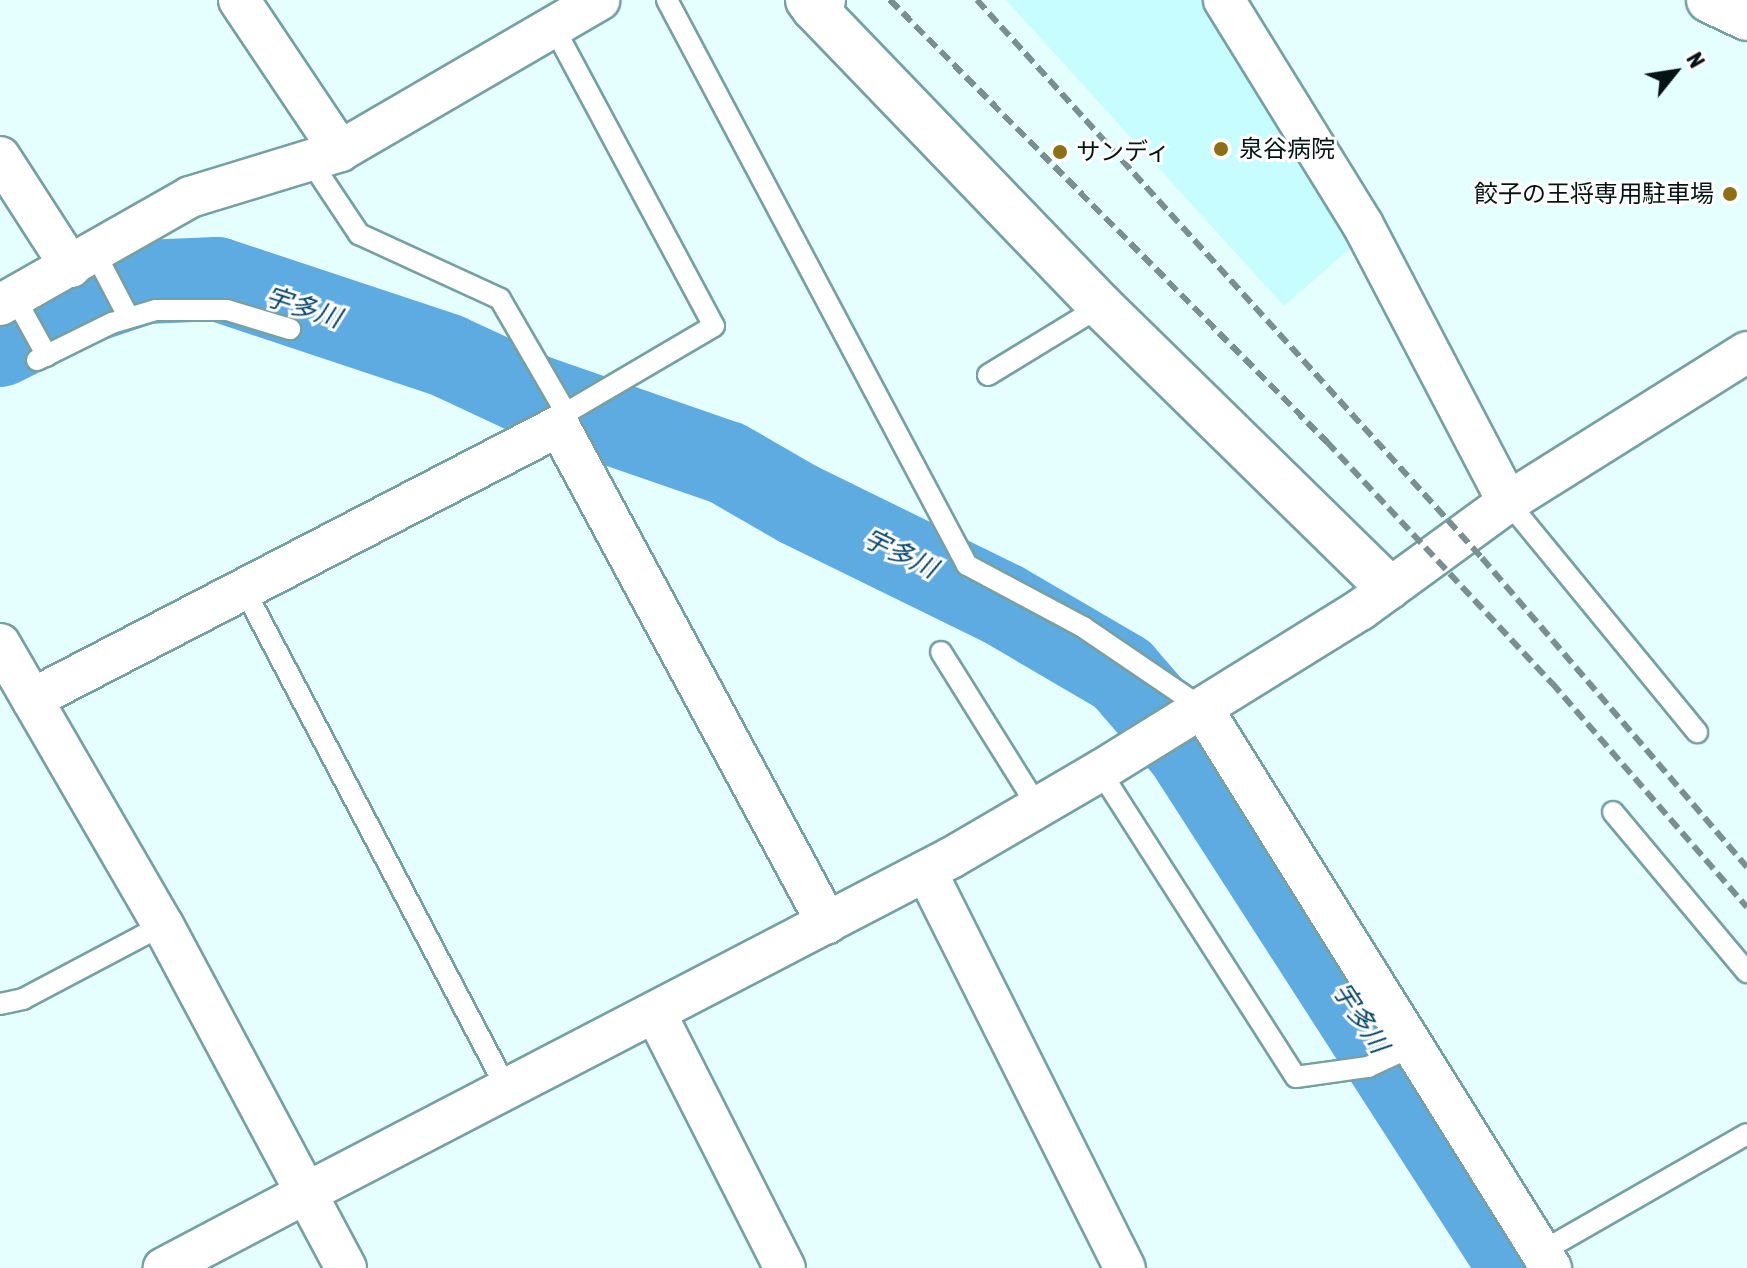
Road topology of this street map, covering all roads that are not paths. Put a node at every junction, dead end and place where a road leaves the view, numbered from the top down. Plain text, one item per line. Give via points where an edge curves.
1 (239, 0) edge
2 (599, 0) edge
3 (667, 0) edge
4 (1224, 0) edge
5 (1709, 0) edge
6 (815, 3) edge
7 (1747, 18) edge
8 (553, 26) junction
9 (325, 156) junction
10 (0, 157) edge
11 (91, 266) junction
12 (14, 306) edge
13 (1101, 306) junction
14 (126, 312) junction
15 (290, 329) dead end
16 (1747, 352) edge
17 (988, 375) dead end
18 (563, 420) junction
19 (1508, 502) junction
20 (1388, 587) junction
21 (244, 589) junction
22 (0, 644) edge
23 (941, 652) dead end
24 (19, 696) edge
25 (1185, 718) junction
26 (1697, 732) dead end
27 (1100, 771) junction
28 (1038, 807) junction
29 (1613, 812) dead end
30 (926, 871) junction
31 (827, 923) junction
32 (163, 925) junction
33 (1747, 972) edge
34 (0, 1004) edge
35 (655, 1012) junction
36 (1408, 1049) junction
37 (507, 1089) junction
38 (1747, 1134) edge
39 (306, 1193) junction
40 (1546, 1260) edge
41 (164, 1268) edge
42 (346, 1268) edge
43 (785, 1268) edge
44 (1125, 1268) edge

1 - 9 street
2 - 8 street
3 - 25 lane via 967,565 1083,627
4 - 19 street via 1363,225
5 - 7 street
6 - 13 street
8 - 9 street
8 - 18 lane via 714,326
9 - 11 street via 190,197
9 - 18 lane via 359,234 500,299
10 - 11 street
11 - 12 street
11 - 14 lane
12 - 14 lane via 42,353
13 - 17 lane
13 - 20 street
14 - 15 lane via 227,310
16 - 19 street
18 - 21 street
18 - 31 street
19 - 20 street
19 - 26 lane
20 - 25 street
21 - 24 street
21 - 37 lane
22 - 24 street
23 - 28 lane
24 - 32 street
25 - 27 street
25 - 36 street
27 - 28 street
27 - 36 lane via 1296,1077 1368,1067
28 - 30 street
29 - 33 lane
30 - 31 street
30 - 44 street
31 - 35 street
32 - 34 lane via 23,999
32 - 39 street
35 - 37 street
35 - 43 street
36 - 40 street
37 - 39 street
38 - 40 lane
39 - 41 street
39 - 42 street

